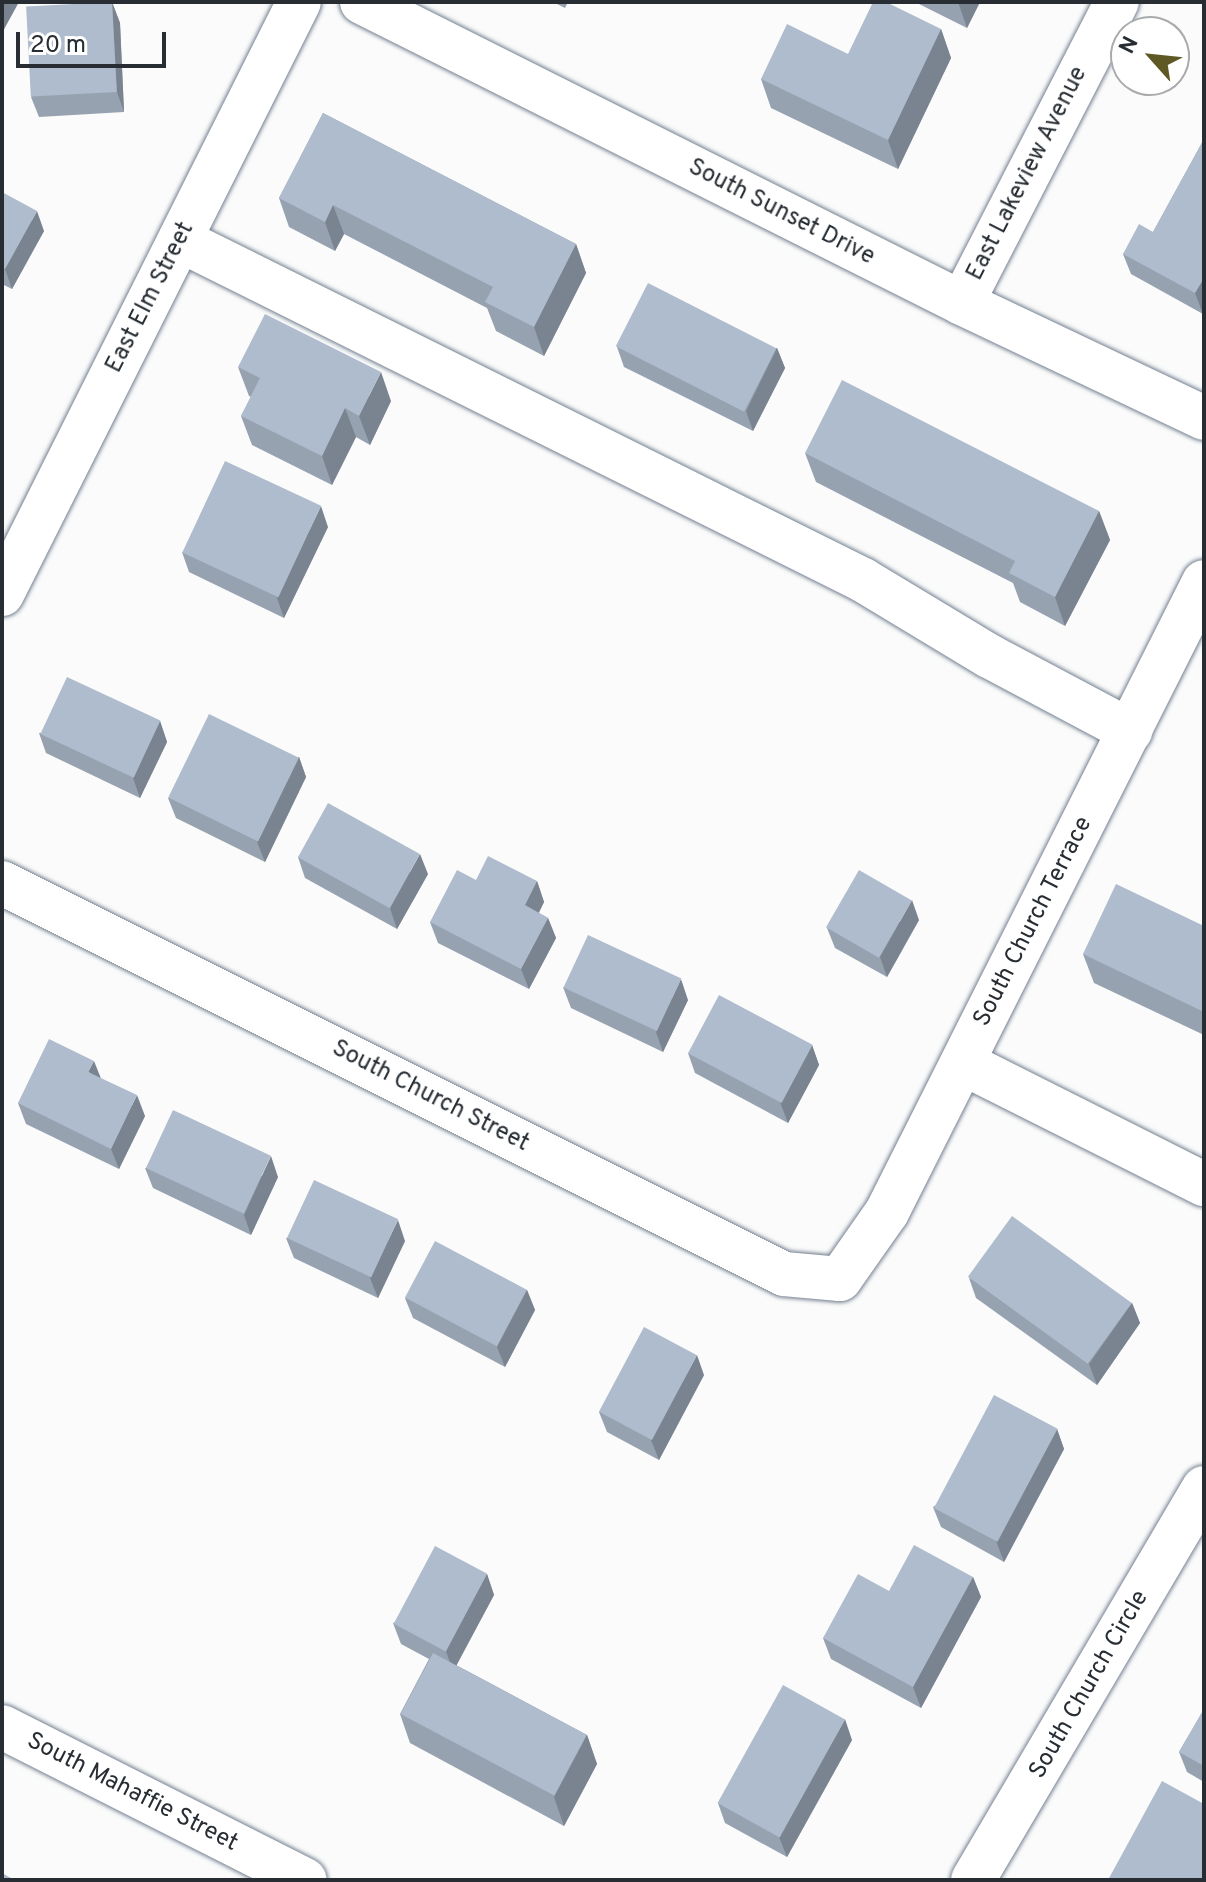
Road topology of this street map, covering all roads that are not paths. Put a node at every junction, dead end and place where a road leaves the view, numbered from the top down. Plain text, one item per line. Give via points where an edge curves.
1 (299, 2) edge
2 (362, 2) edge
3 (1117, 2) edge
4 (180, 240) junction
5 (962, 303) junction
6 (1204, 418) edge
7 (1204, 582) edge
8 (2, 594) edge
9 (1130, 731) junction
10 (2, 883) edge
11 (963, 1063) junction
12 (1204, 1184) edge
13 (855, 1257) joint
14 (1204, 1488) edge
15 (2, 1727) edge
16 (305, 1880) edge
17 (973, 1880) edge

1 - 4 street, East Elm Street
2 - 5 street, South Sunset Drive
3 - 5 street, East Lakeview Avenue
4 - 8 street, East Elm Street
4 - 9 street via 863,580 989,656
5 - 6 street, South Sunset Drive
7 - 9 street, South Church Terrace
9 - 11 street, South Church Terrace
10 - 13 street, South Church Street via 784,1274 840,1279
11 - 12 street
11 - 13 street, South Church Terrace via 887,1212
14 - 17 street, South Church Circle
15 - 16 street, South Mahaffie Street

